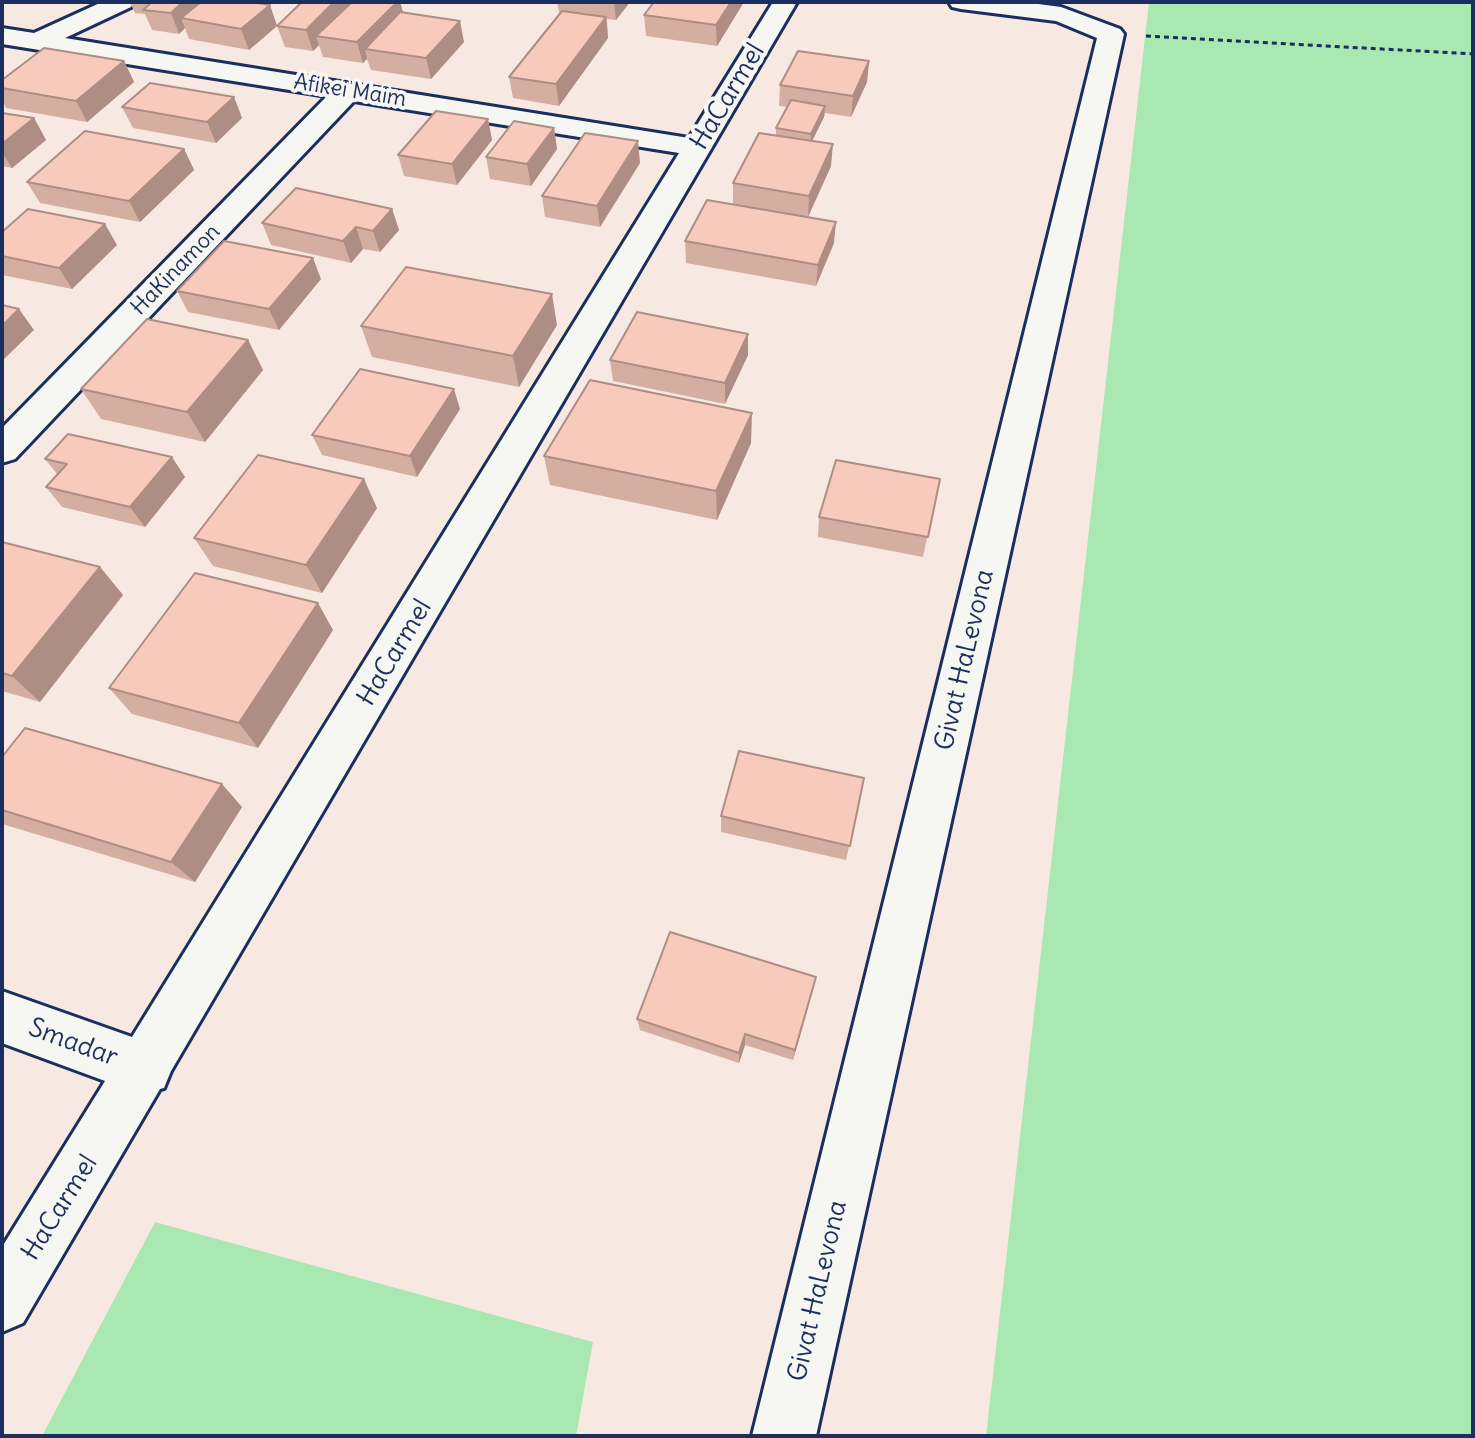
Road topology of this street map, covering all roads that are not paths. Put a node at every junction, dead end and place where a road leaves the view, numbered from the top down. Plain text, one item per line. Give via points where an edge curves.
1 (122, 2) edge
2 (785, 2) edge
3 (961, 2) edge
4 (2, 36) edge
5 (36, 41) junction
6 (2, 66) edge
7 (349, 90) junction
8 (698, 148) junction
9 (2, 450) edge
10 (2, 1017) edge
11 (145, 1069) junction
12 (2, 1302) edge
13 (784, 1436) edge

1 - 5 street
2 - 8 street, HaCarmel
3 - 13 street, Givat HaLevona via 1061,14 1111,34
4 - 5 street, Afikei Maim
5 - 6 street
5 - 7 street, Afikei Maim
7 - 8 street, Afikei Maim
7 - 9 street, HaKinamon
8 - 11 street, HaCarmel
10 - 11 street, Smadar
11 - 12 street, HaCarmel

